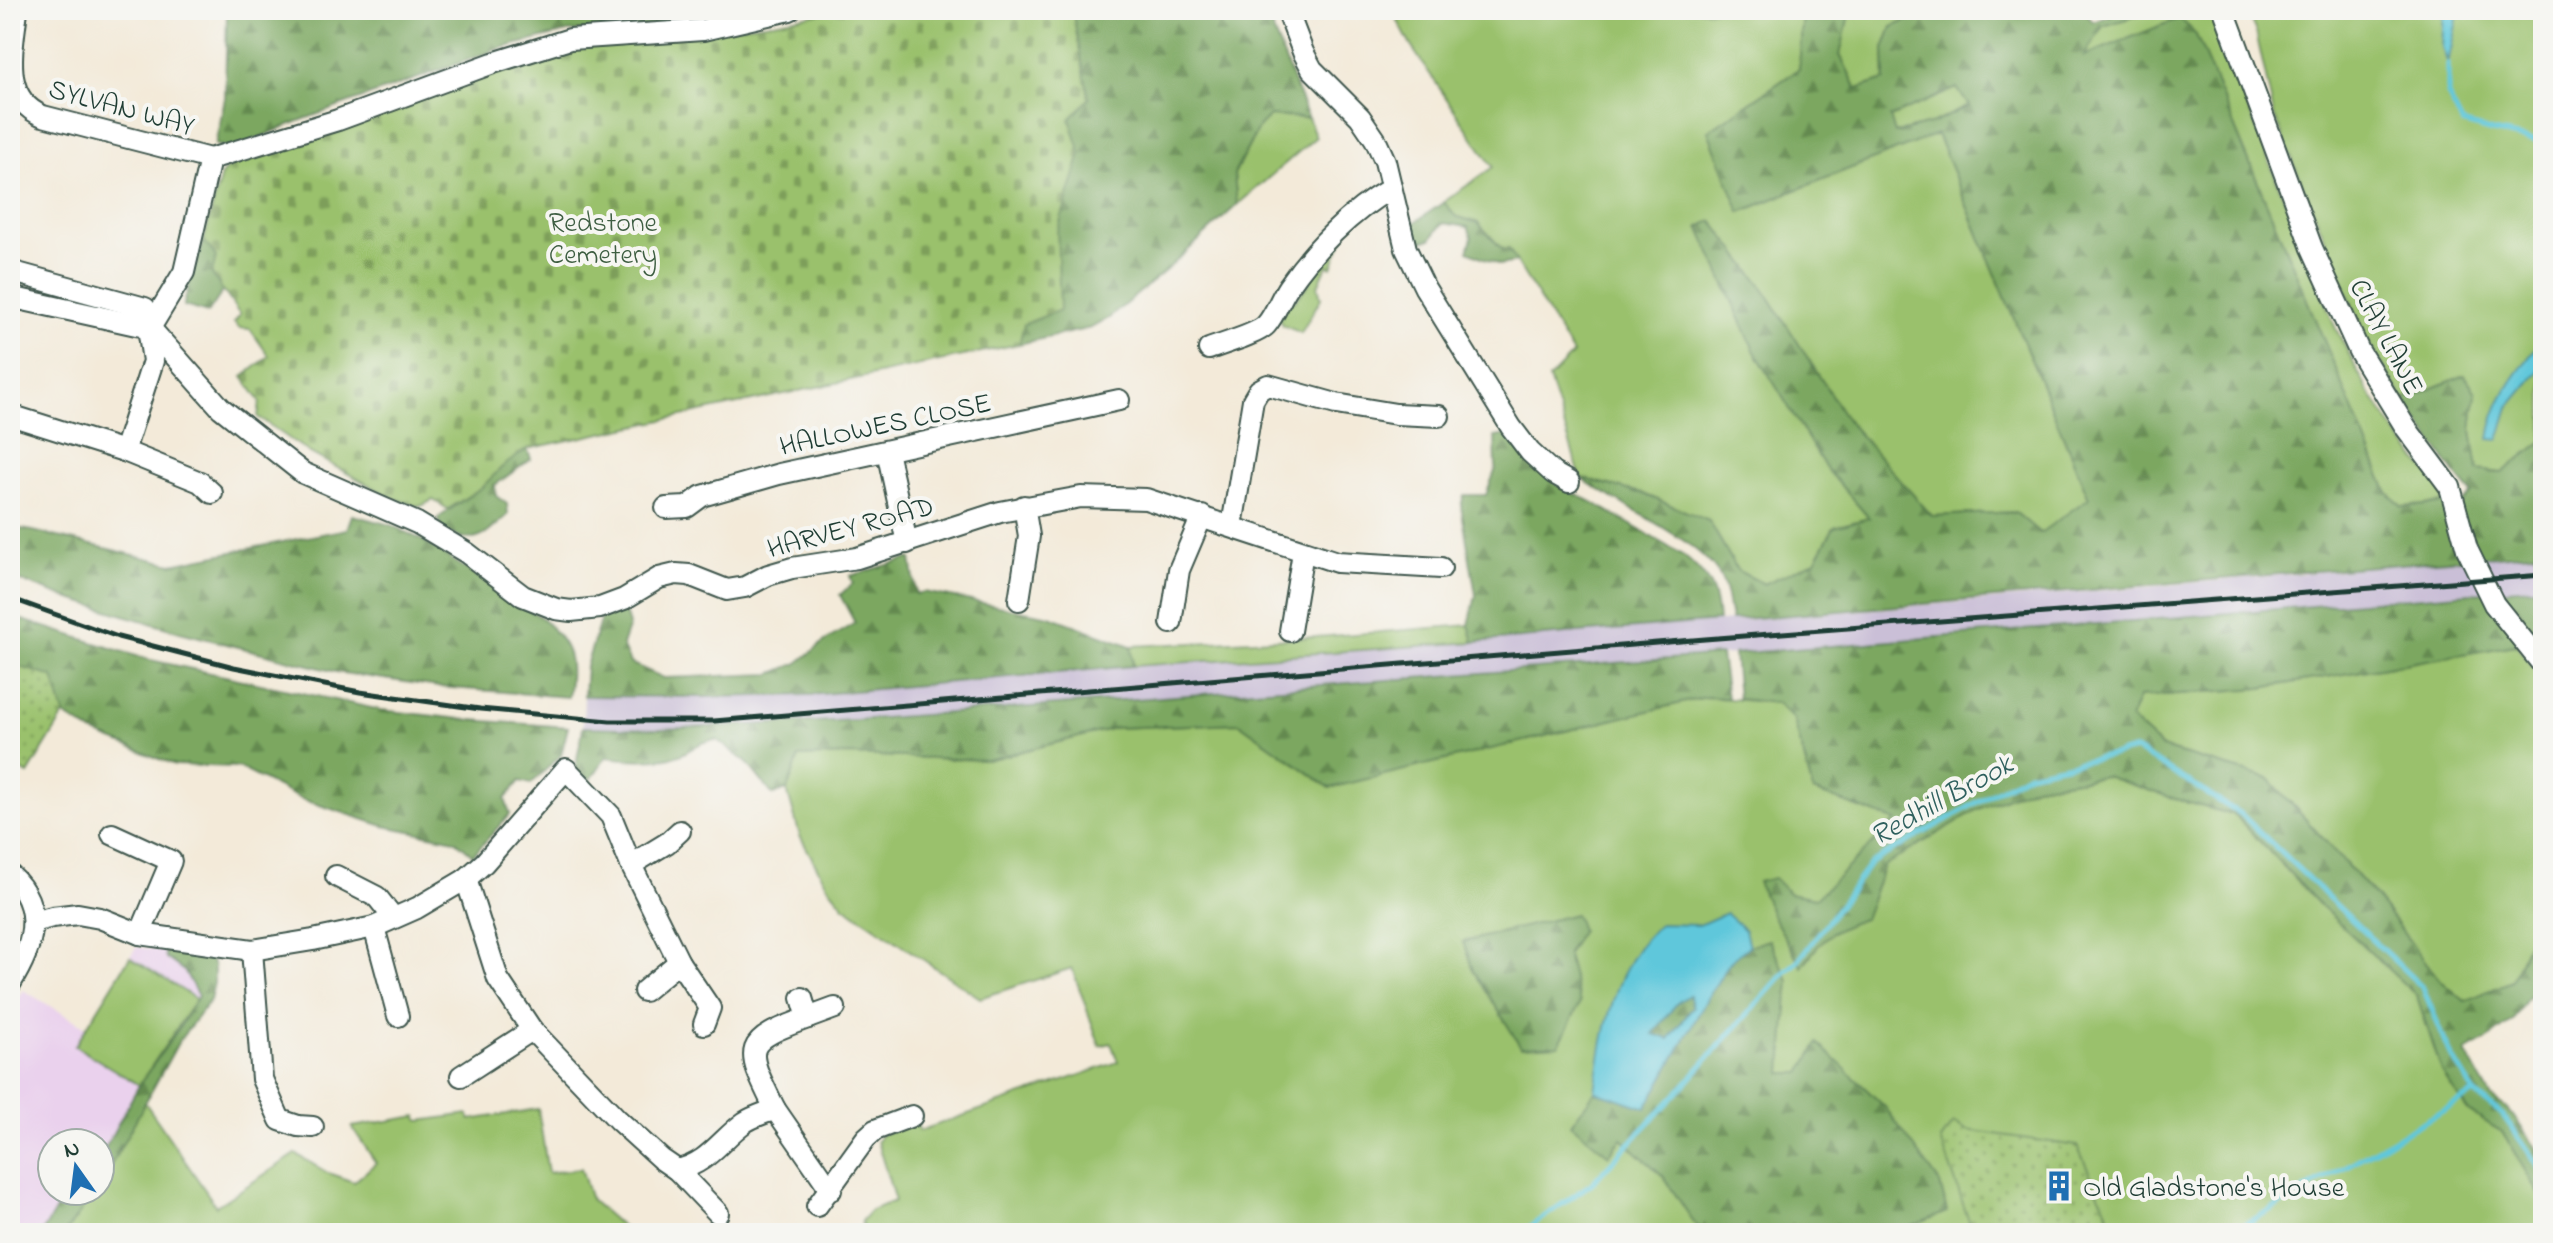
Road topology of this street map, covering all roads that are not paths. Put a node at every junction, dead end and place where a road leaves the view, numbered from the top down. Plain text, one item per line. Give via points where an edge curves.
1 (17, 10) edge
2 (790, 10) edge
3 (1287, 10) edge
4 (2224, 10) edge
5 (210, 159) junction
6 (1390, 189) junction
7 (10, 271) edge
8 (10, 297) edge
9 (150, 328) junction
10 (1209, 349) dead end
11 (1119, 400) dead end
12 (10, 415) edge
13 (1439, 416) dead end
14 (124, 451) junction
15 (887, 451) junction
16 (1569, 482) dead end
17 (212, 493) dead end
18 (1024, 506) junction
19 (666, 508) dead end
20 (1202, 516) junction
21 (1232, 526) junction
22 (907, 543) junction
23 (1303, 552) junction
24 (1441, 568) dead end
25 (1019, 600) dead end
26 (1171, 623) dead end
27 (1290, 631) dead end
28 (2543, 665) edge
29 (680, 831) dead end
30 (112, 834) dead end
31 (631, 865) junction
32 (10, 875) edge
33 (336, 876) dead end
34 (466, 879) junction
35 (393, 917) junction
36 (33, 922) junction
37 (374, 927) junction
38 (140, 934) junction
39 (252, 950) junction
40 (679, 962) junction
41 (10, 984) edge
42 (644, 991) dead end
43 (835, 1008) dead end
44 (398, 1016) dead end
45 (704, 1024) dead end
46 (532, 1030) junction
47 (461, 1076) dead end
48 (775, 1109) junction
49 (912, 1116) dead end
50 (313, 1127) dead end
51 (677, 1170) junction
52 (831, 1190) junction
53 (817, 1206) dead end
54 (718, 1213) dead end

1 - 5 street, SYLVAN WAY via 12,77 26,108
2 - 5 street via 703,30 570,39
3 - 6 street via 1312,69 1375,139
4 - 28 street, CLAY LANE via 2312,248 2359,351 2450,487 2467,549 2494,604
5 - 9 street via 184,272
6 - 10 street via 1370,200 1313,255 1265,327
6 - 16 street via 1414,268 1464,354 1530,452
7 - 9 street, HARVEY ROAD via 145,308
8 - 9 street
9 - 14 street via 153,361
9 - 22 street, HARVEY ROAD via 221,408 303,473 417,523 523,596 556,609 600,608 659,578 689,575 727,590 745,587 792,568 857,558
11 - 15 street, HALLOWES CLOSE
12 - 14 street
13 - 21 street via 1336,404 1268,385 1253,400
14 - 17 street via 200,482
15 - 19 street, HALLOWES CLOSE via 743,483 702,496 687,507
15 - 22 street
18 - 20 street, HARVEY ROAD via 1081,497 1146,499
18 - 22 street, HARVEY ROAD
18 - 25 street via 1029,536
20 - 21 street, HARVEY ROAD
20 - 26 street via 1179,570
21 - 23 street, HARVEY ROAD
23 - 24 street, HARVEY ROAD via 1337,562
23 - 27 street
29 - 31 street
30 - 38 street via 171,861
31 - 34 street via 611,816 566,769
31 - 40 street
32 - 36 street via 26,896
33 - 35 street via 377,897
34 - 35 street
34 - 46 street via 498,979
35 - 37 street
36 - 38 street via 78,914
36 - 41 street via 31,947
37 - 39 street
37 - 44 street
38 - 39 street
39 - 50 street via 262,1079 280,1120
40 - 42 street
40 - 45 street via 710,1008
43 - 48 street via 805,1008 757,1041 752,1053 755,1067
46 - 47 street
46 - 51 street via 618,1120
48 - 51 street via 746,1121 693,1167
48 - 52 street
49 - 52 street via 866,1138
51 - 54 street
52 - 53 street

